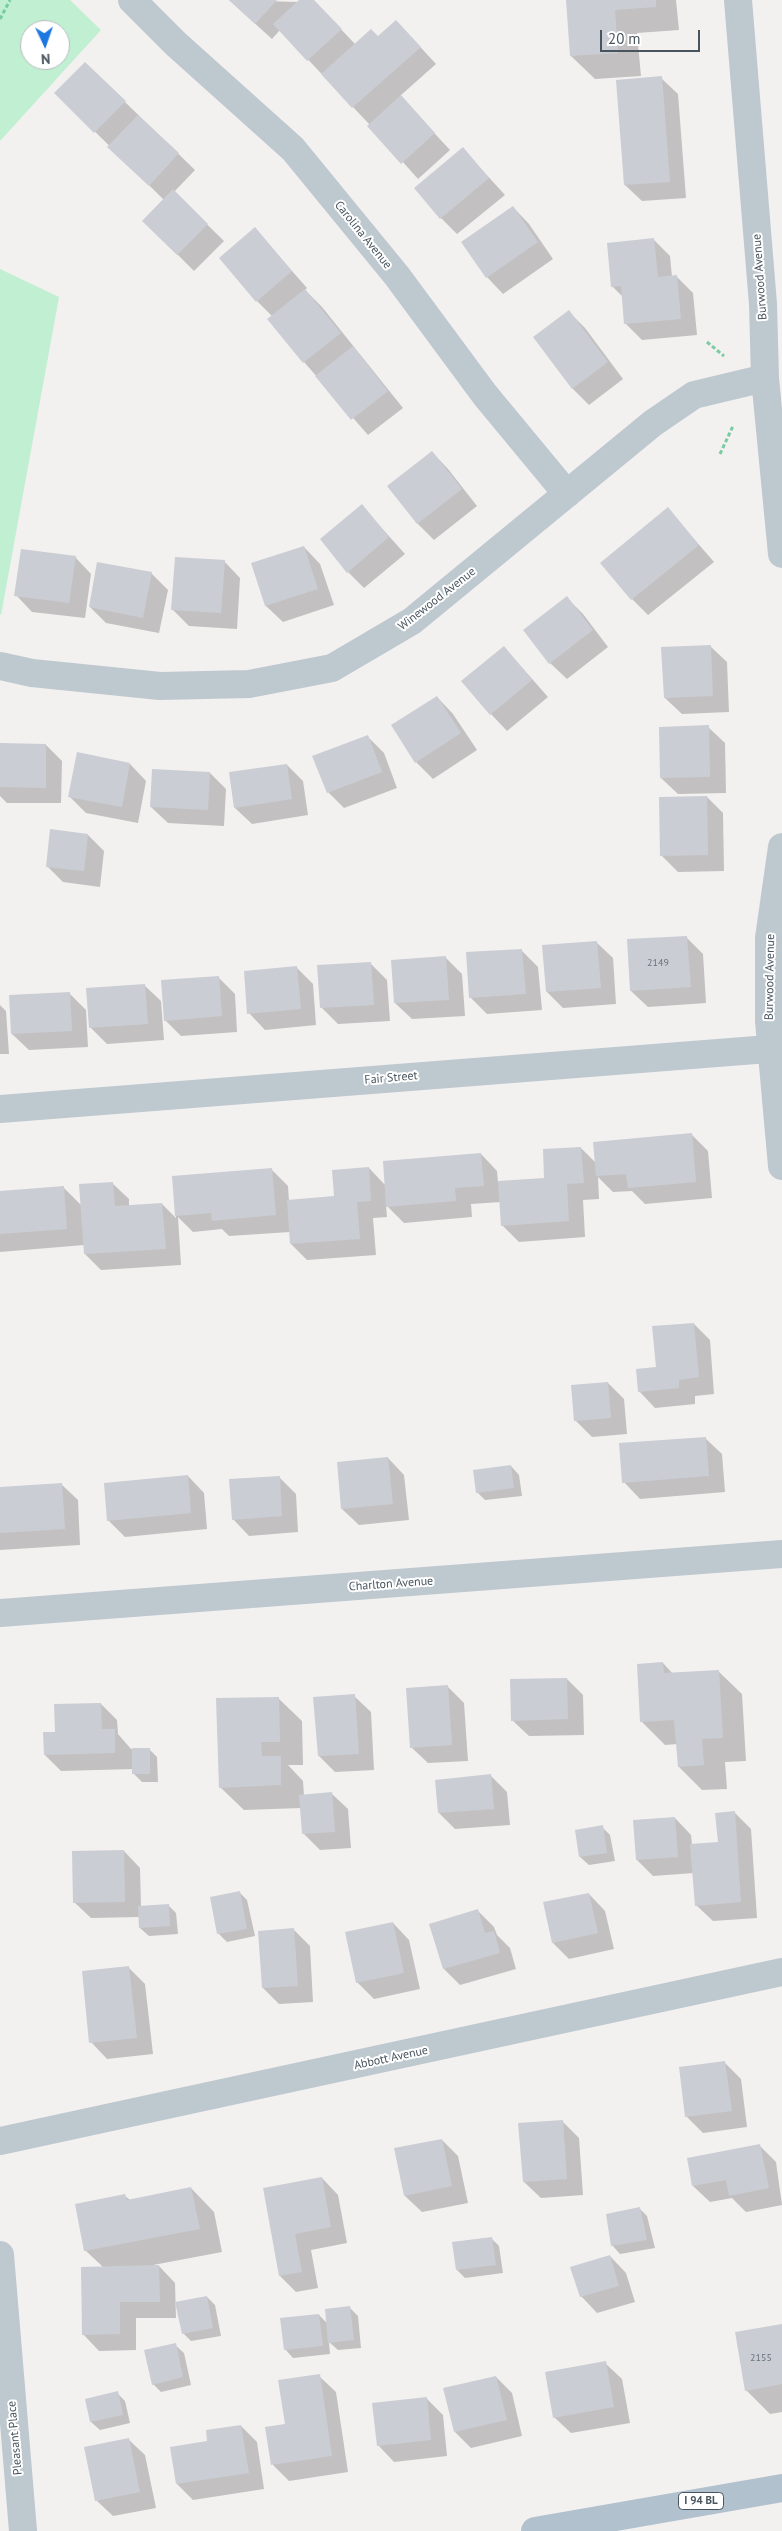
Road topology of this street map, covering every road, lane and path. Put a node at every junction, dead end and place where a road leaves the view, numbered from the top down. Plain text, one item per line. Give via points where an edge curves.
1 (10, 0) edge
2 (132, 0) edge
3 (738, 0) edge
4 (0, 19) edge
5 (707, 342) dead end
6 (725, 356) dead end
7 (765, 378) junction
8 (733, 426) dead end
9 (720, 454) dead end
10 (567, 494) junction
11 (782, 554) edge
12 (0, 666) edge
13 (782, 847) edge
14 (777, 1049) edge
15 (0, 1109) edge
16 (782, 1166) edge
17 (782, 1554) edge
18 (0, 1613) edge
19 (782, 1972) edge
20 (0, 2142) edge
21 (0, 2255) edge
22 (782, 2488) edge
23 (621, 2523) edge
24 (23, 2531) edge
25 (535, 2531) edge

1 - 4 path
2 - 10 street, Carolina Avenue via 176,44 294,149
3 - 7 street, Burwood Avenue via 763,304
5 - 6 path
7 - 10 street, Winewood Avenue via 694,395 653,423
7 - 11 street, Burwood Avenue
8 - 9 path
10 - 12 street, Winewood Avenue via 412,622 332,668 249,684 160,686
13 - 14 street, Burwood Avenue via 769,938 769,1020
14 - 15 street, Fair Street
14 - 16 street, Burwood Avenue
17 - 18 street, Charlton Avenue
19 - 20 street, Abbott Avenue
21 - 24 street, Pleasant Place
22 - 23 main road, I 94 BL
23 - 25 main road, I 94 BL

